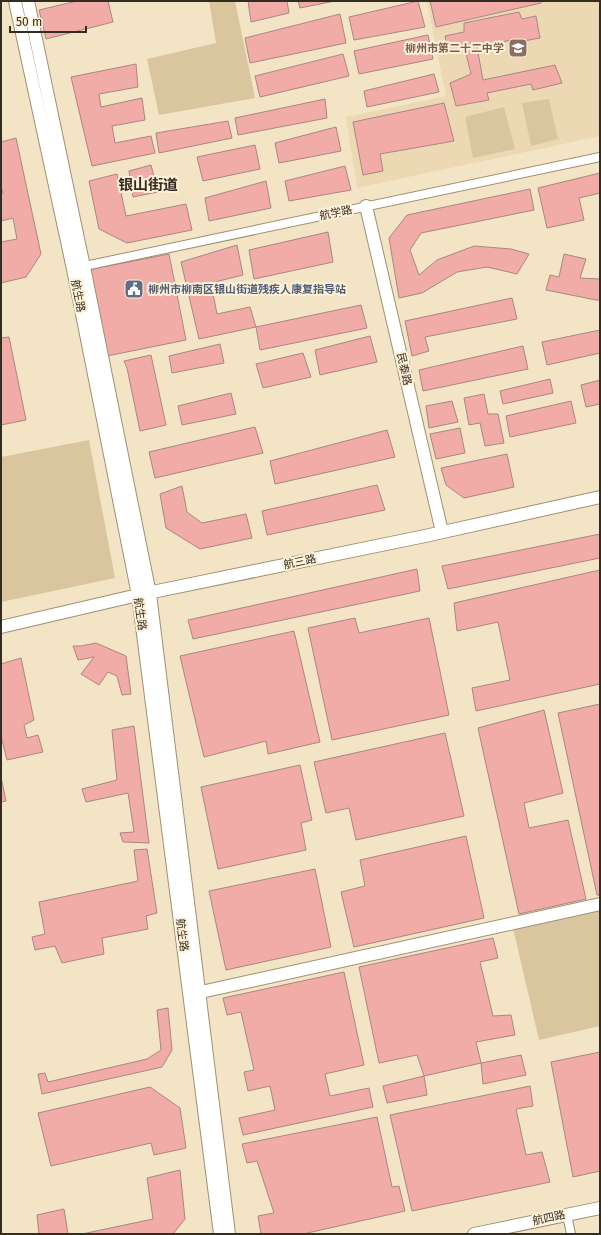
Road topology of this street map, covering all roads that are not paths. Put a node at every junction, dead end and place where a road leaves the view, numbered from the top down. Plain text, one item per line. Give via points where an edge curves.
1 (15, 1) edge
2 (28, 1) edge
3 (600, 157) edge
4 (366, 206) junction
5 (78, 268) junction
6 (600, 497) edge
7 (442, 532) junction
8 (144, 594) junction
9 (1, 627) edge
10 (600, 904) edge
11 (194, 993) junction
12 (600, 1208) edge
13 (567, 1214) junction
14 (220, 1234) edge
15 (229, 1234) edge
16 (474, 1234) edge
17 (572, 1234) edge

1 - 5 street, 航生路
2 - 5 street
3 - 4 street, 航学路
4 - 5 street, 航学路
4 - 7 street, 民泰路
5 - 8 street
6 - 7 street, 航三路
7 - 8 street, 航三路
8 - 9 street, 航三路
8 - 11 street
10 - 11 street
11 - 14 street
11 - 15 street
12 - 13 street, 航四路
13 - 16 street, 航四路
13 - 17 street

